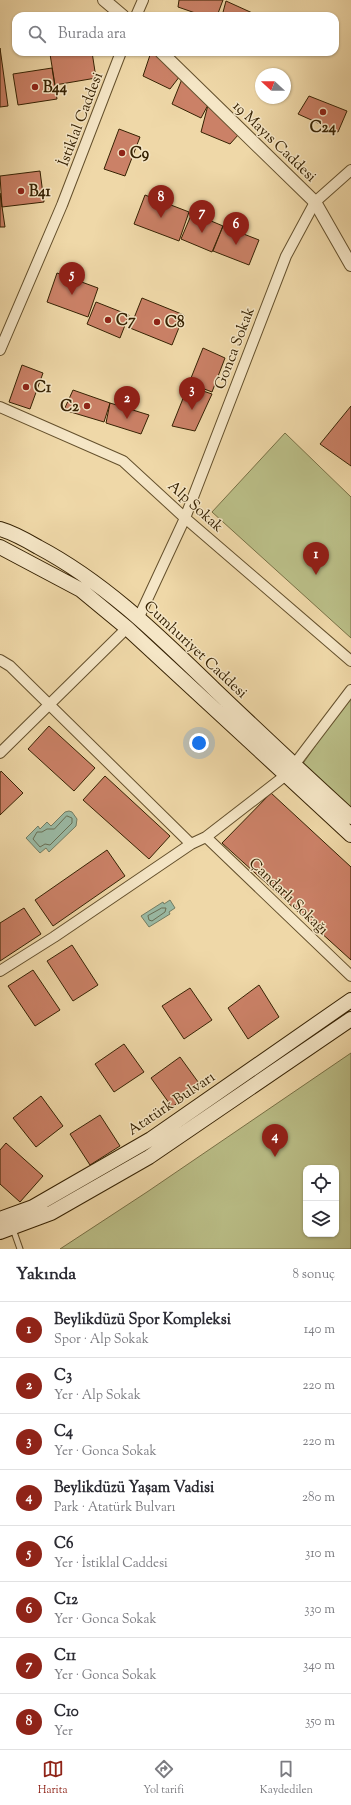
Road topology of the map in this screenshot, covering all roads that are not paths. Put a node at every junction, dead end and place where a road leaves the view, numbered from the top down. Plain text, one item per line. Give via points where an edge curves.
1 (104, 0) edge
2 (143, 0) edge
3 (118, 12) edge
4 (138, 12) edge
5 (119, 56) edge
6 (165, 56) edge
7 (351, 170) edge
8 (315, 202) junction
9 (351, 265) edge
10 (0, 350) edge
11 (0, 408) edge
12 (185, 518) junction
13 (0, 529) edge
14 (0, 546) edge
15 (139, 617) junction
16 (127, 628) junction
17 (0, 660) edge
18 (351, 661) edge
19 (351, 690) edge
20 (50, 705) junction
21 (0, 753) edge
22 (290, 770) junction
23 (351, 817) edge
24 (351, 835) edge
25 (206, 838) junction
26 (190, 844) junction
27 (0, 971) edge
28 (351, 976) edge
29 (351, 1000) edge
30 (351, 1020) edge
31 (0, 1219) edge
32 (6, 1230) edge
33 (20, 1249) edge

1 - 3 street
2 - 4 street
5 - 10 street, İstiklal Caddesi via 62,205
6 - 8 street, 19 Mayıs Caddesi
7 - 8 street, Gonca Sokak
8 - 9 street, 19 Mayıs Caddesi
8 - 12 street, Gonca Sokak via 286,256
11 - 12 street, Alp Sokak via 123,460
12 - 15 street, Gonca Sokak
12 - 18 street, Alp Sokak
13 - 15 main road, Cumhuriyet Caddesi via 54,555 95,582
14 - 16 main road, Cumhuriyet Caddesi via 81,590
15 - 16 main road
15 - 22 main road, Cumhuriyet Caddesi
16 - 20 street
16 - 22 main road, Cumhuriyet Caddesi
17 - 20 street via 10,666
19 - 22 street
20 - 21 street
20 - 26 street
22 - 23 main road, Cumhuriyet Caddesi
22 - 24 main road, Cumhuriyet Caddesi
22 - 25 street
25 - 26 street
25 - 28 street, Çandarlı Sokağı
26 - 27 street
29 - 31 main road, Atatürk Bulvarı via 150,1139 40,1203
30 - 32 main road via 149,1157 51,1213
32 - 33 lane

